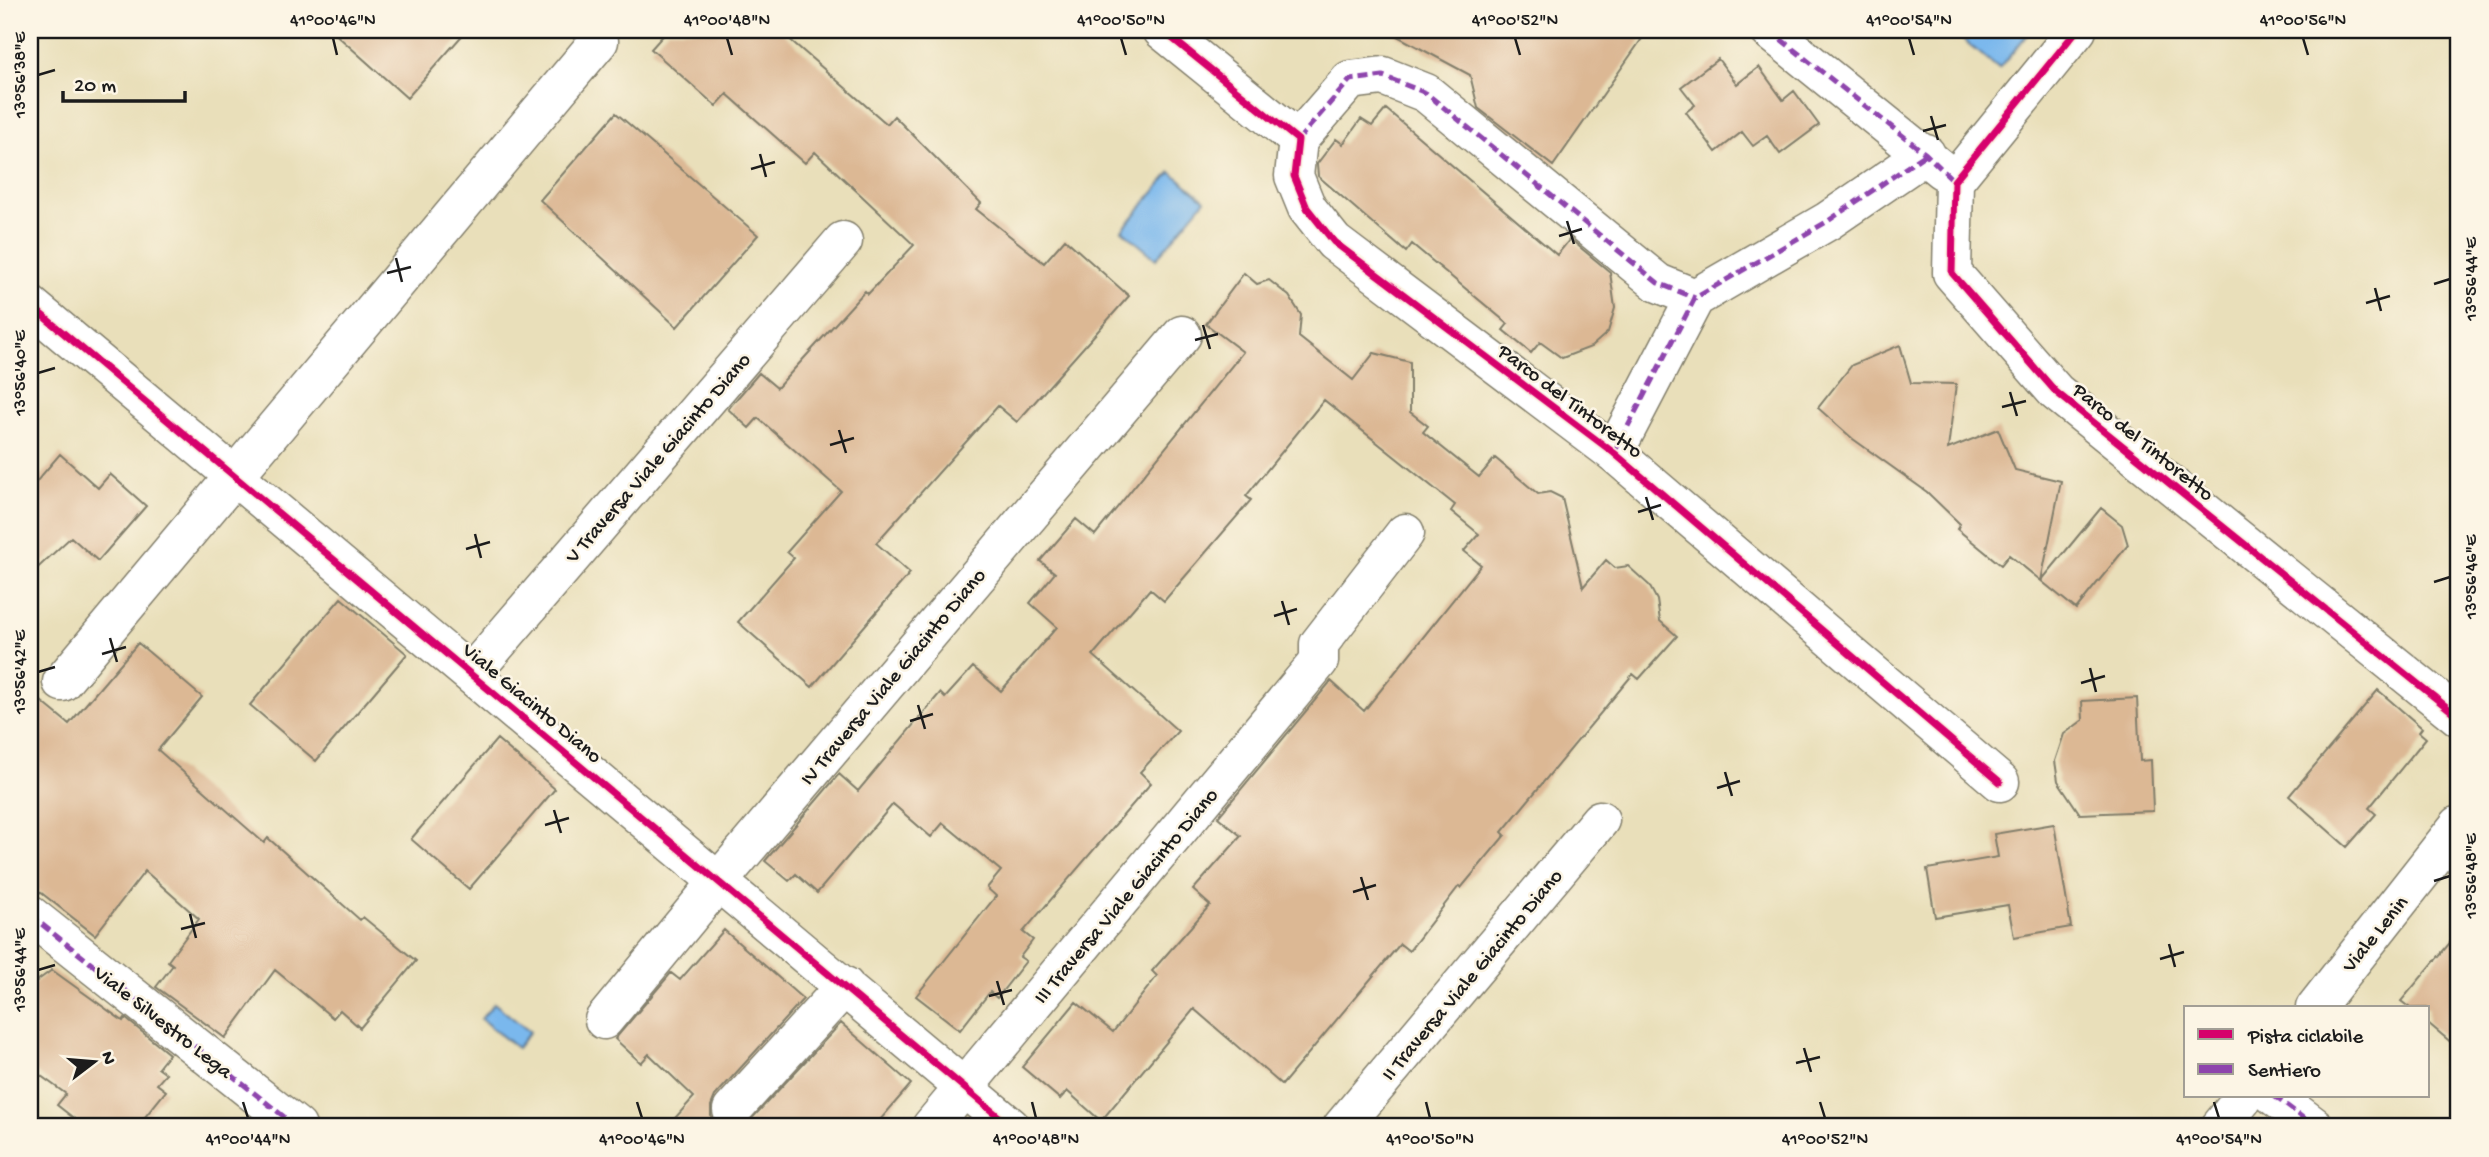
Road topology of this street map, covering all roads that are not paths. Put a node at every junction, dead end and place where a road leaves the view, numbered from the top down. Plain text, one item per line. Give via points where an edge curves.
1 (1162, 30) edge
2 (1769, 30) edge
3 (2077, 30) edge
4 (599, 41) dead end
5 (1298, 140) junction
6 (1926, 154) junction
7 (1954, 181) junction
8 (843, 241) dead end
9 (1695, 298) junction
10 (30, 305) edge
11 (1182, 335) dead end
12 (1614, 453) junction
13 (235, 475) junction
14 (1405, 533) dead end
15 (1376, 611) dead end
16 (1319, 661) junction
17 (472, 673) junction
18 (62, 682) dead end
19 (2459, 717) edge
20 (2000, 782) dead end
21 (1600, 820) dead end
22 (2453, 847) edge
23 (718, 882) junction
24 (30, 915) edge
25 (845, 986) junction
26 (2317, 1006) edge
27 (604, 1020) dead end
28 (965, 1087) junction
29 (2243, 1098) edge
30 (2277, 1098) edge
31 (732, 1110) dead end
32 (298, 1127) edge
33 (931, 1127) edge
34 (1011, 1127) edge
35 (1342, 1127) edge
36 (2220, 1127) edge
37 (2315, 1127) edge

1 - 5 street
2 - 6 street
3 - 7 street
4 - 13 street
5 - 9 street via 1350,80 1383,76 1426,93 1658,283
5 - 12 street, Parco del Tintoretto via 1294,176 1307,208 1334,242
6 - 7 street
6 - 9 street via 1828,221
7 - 19 street, Parco del Tintoretto via 1952,273 2056,392
8 - 17 street, V Traversa Viale Giacinto Diano
9 - 12 street, Parco del Tintoretto
10 - 13 street, Viale Giacinto Diano
11 - 23 street, IV Traversa Viale Giacinto Diano
12 - 20 street, Parco del Tintoretto
13 - 17 street, Viale Giacinto Diano
13 - 18 street
14 - 16 street via 1319,644
15 - 16 street via 1334,660
16 - 28 street, III Traversa Viale Giacinto Diano
17 - 23 street, Viale Giacinto Diano
21 - 35 street, II Traversa Viale Giacinto Diano
22 - 26 street, Viale Lenin
23 - 25 street, Viale Giacinto Diano
23 - 27 street, IV Traversa Viale Giacinto Diano
24 - 32 street, Viale Silvestro Lega
25 - 28 street, Viale Giacinto Diano
25 - 31 street
28 - 33 street, III Traversa Viale Giacinto Diano
28 - 34 street, Viale Giacinto Diano
29 - 36 street
30 - 37 street

